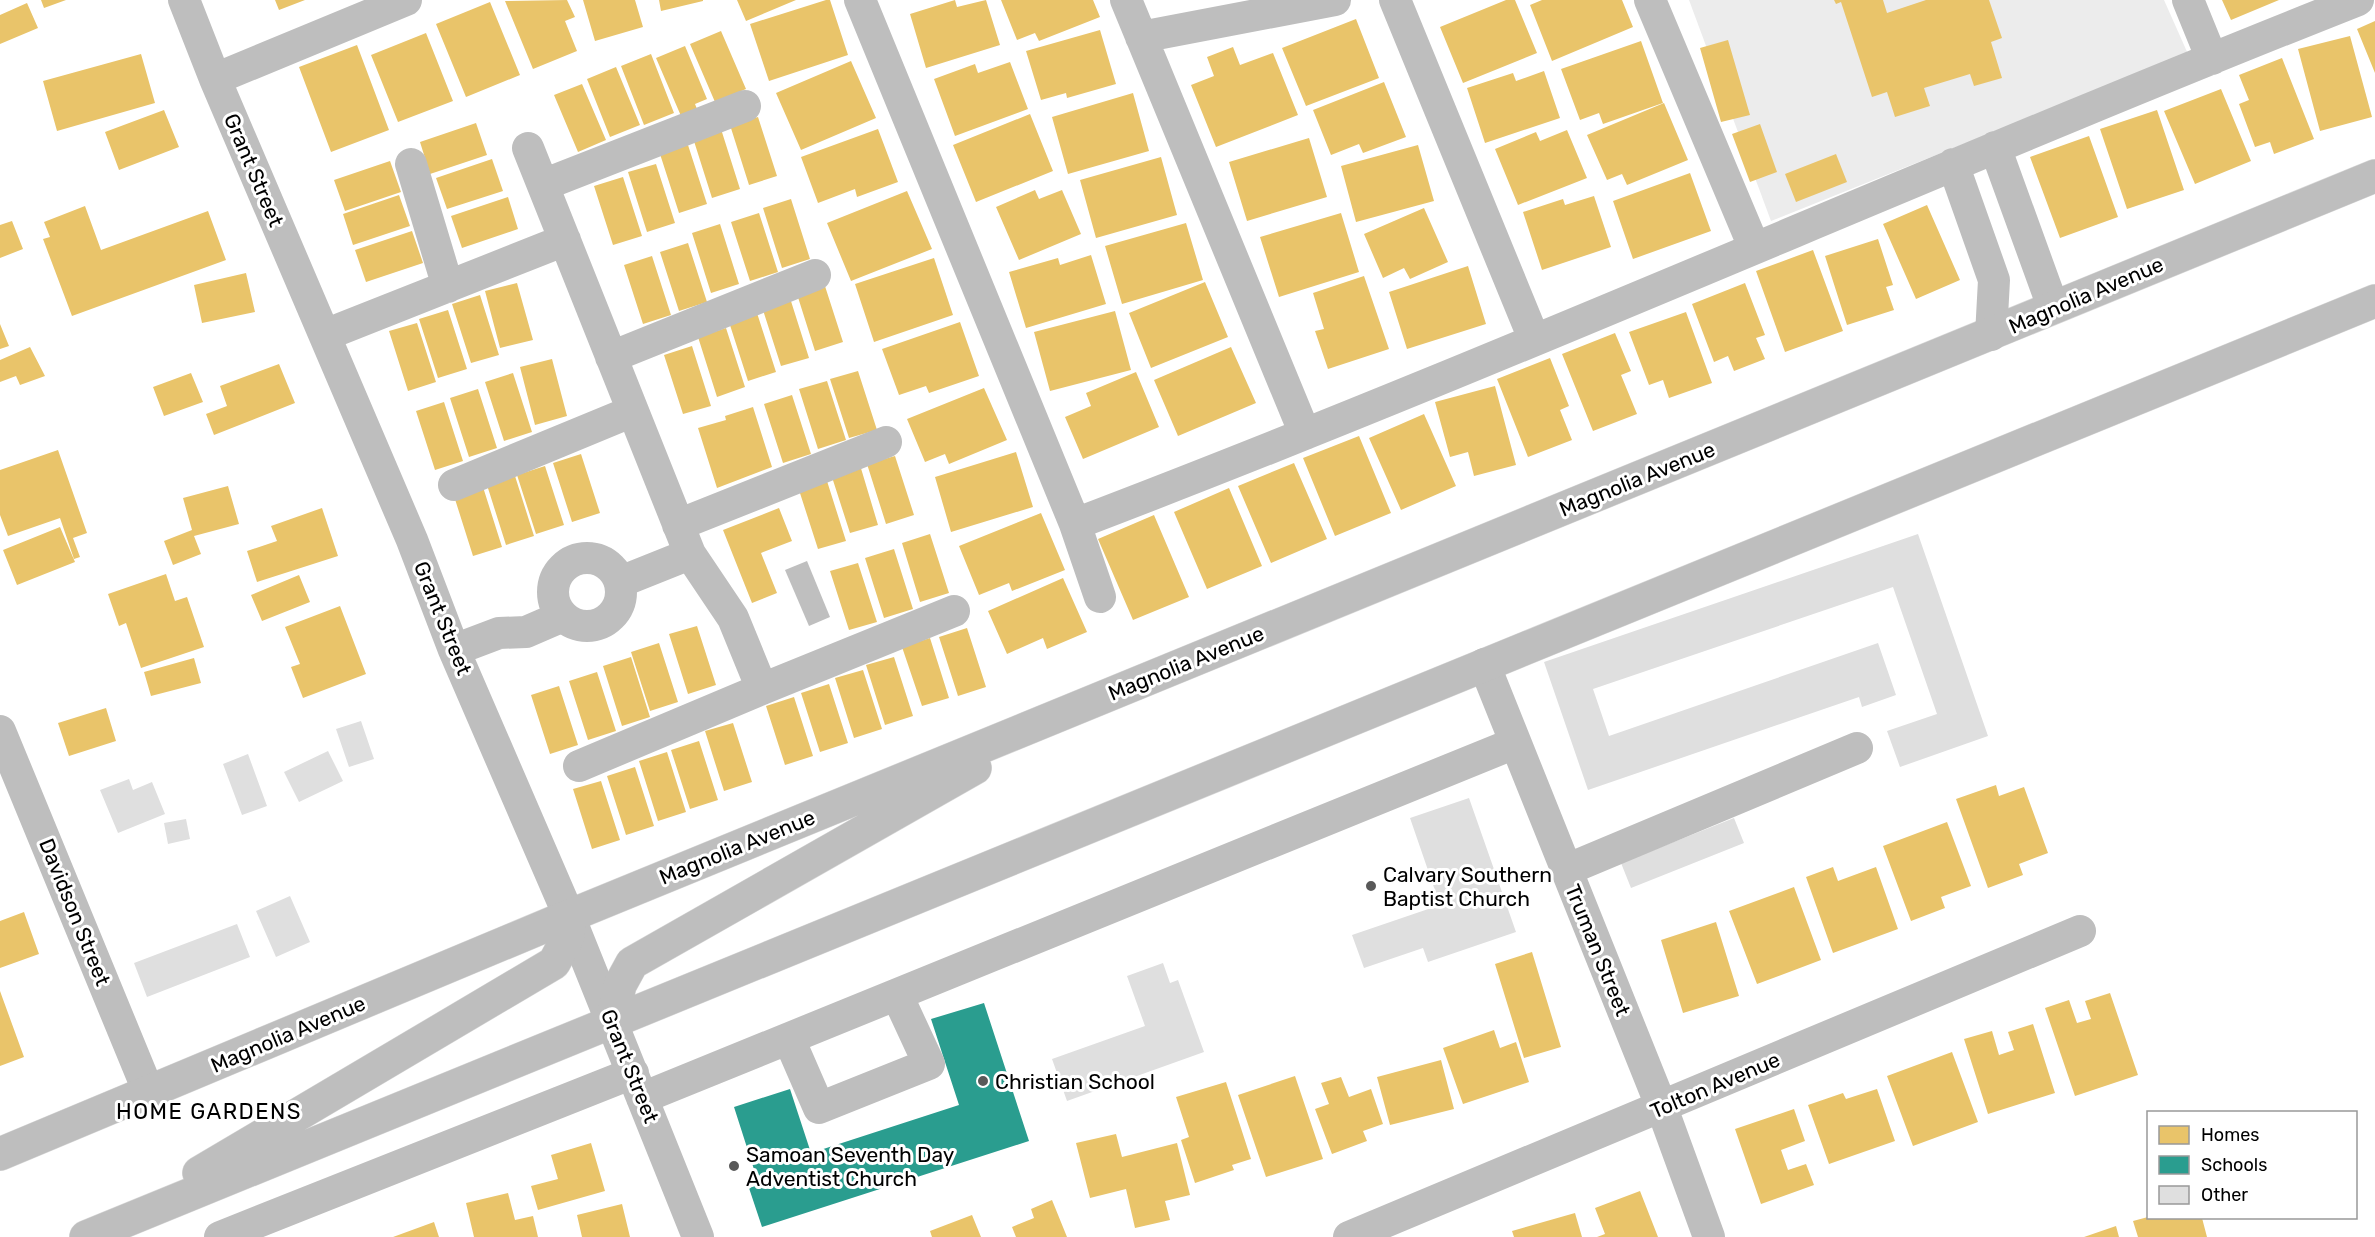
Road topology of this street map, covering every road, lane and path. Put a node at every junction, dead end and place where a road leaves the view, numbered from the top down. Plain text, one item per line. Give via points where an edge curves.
1 (184, 0) edge
2 (406, 0) edge
3 (860, 0) edge
4 (1126, 0) edge
5 (1335, 0) edge
6 (1395, 0) edge
7 (1650, 0) edge
8 (2188, 0) edge
9 (2358, 0) edge
10 (1141, 37) junction
11 (2212, 59) junction
12 (215, 79) junction
13 (745, 106) dead end
14 (1995, 147) junction
15 (528, 148) dead end
16 (1953, 164) junction
17 (411, 165) dead end
18 (2375, 177) edge
19 (543, 185) junction
20 (565, 240) junction
21 (1754, 247) junction
22 (815, 275) dead end
23 (448, 286) junction
24 (2375, 301) edge
25 (2053, 307) junction
26 (325, 334) junction
27 (1990, 335) junction
28 (1534, 339) junction
29 (611, 357) junction
30 (633, 411) junction
31 (1305, 434) junction
32 (886, 442) dead end
33 (454, 485) dead end
34 (1075, 524) junction
35 (678, 525) junction
36 (690, 554) junction
37 (620, 582) junction
38 (1100, 597) dead end
39 (558, 606) junction
40 (954, 611) dead end
41 (454, 650) junction
42 (1484, 664) junction
43 (762, 689) junction
44 (1094, 700) junction
45 (0, 731) edge
46 (1515, 743) junction
47 (1857, 748) dead end
48 (579, 766) dead end
49 (1566, 870) junction
50 (569, 916) junction
51 (2080, 931) dead end
52 (897, 995) junction
53 (612, 1022) junction
54 (789, 1039) junction
55 (638, 1086) junction
56 (149, 1093) junction
57 (1662, 1108) junction
58 (0, 1154) edge
59 (94, 1234) edge
60 (220, 1237) edge
61 (698, 1237) edge
62 (1349, 1237) edge
63 (1709, 1237) edge

1 - 12 street, Grant Street
2 - 12 street
3 - 34 street
4 - 10 street
5 - 10 street
6 - 28 street
7 - 21 street
8 - 11 street
9 - 11 street
10 - 31 street
11 - 14 street
12 - 26 street, Grant Street
13 - 19 street
14 - 16 street
14 - 25 street
15 - 19 street
16 - 21 street
16 - 27 street via 1994,280
17 - 23 street
18 - 25 main road, Magnolia Avenue
19 - 20 street
20 - 23 street
20 - 29 street
21 - 28 street
22 - 29 street
23 - 26 street
24 - 42 main road
25 - 27 main road, Magnolia Avenue
26 - 41 street, Grant Street
27 - 44 main road, Magnolia Avenue
28 - 31 street
29 - 30 street
30 - 33 street
30 - 35 street
31 - 34 street
32 - 35 street
34 - 38 street
35 - 36 street
36 - 37 street
36 - 43 street via 732,618
37 - 39 street via 620,604 605,622 583,626
37 - 39 street via 607,564 586,558 575,560 558,574
39 - 41 street via 526,632 499,633
40 - 43 street
41 - 50 street, Grant Street
42 - 46 street, Truman Street
42 - 53 main road
43 - 48 street
44 - 50 main road, Magnolia Avenue
44 - 53 main road via 632,963 620,986
45 - 56 street, Davidson Street
46 - 49 street, Truman Street
46 - 52 street
47 - 49 street
49 - 57 street, Truman Street
50 - 53 street, Grant Street
50 - 56 main road, Magnolia Avenue
50 - 59 main road via 568,936 554,963
51 - 57 street, Tolton Avenue
52 - 54 street
52 - 54 street via 929,1064 819,1108
53 - 55 street, Grant Street
53 - 59 main road
54 - 55 street
55 - 60 street
55 - 61 street, Grant Street
56 - 58 main road, Magnolia Avenue
57 - 62 street, Tolton Avenue
57 - 63 street, Truman Street

